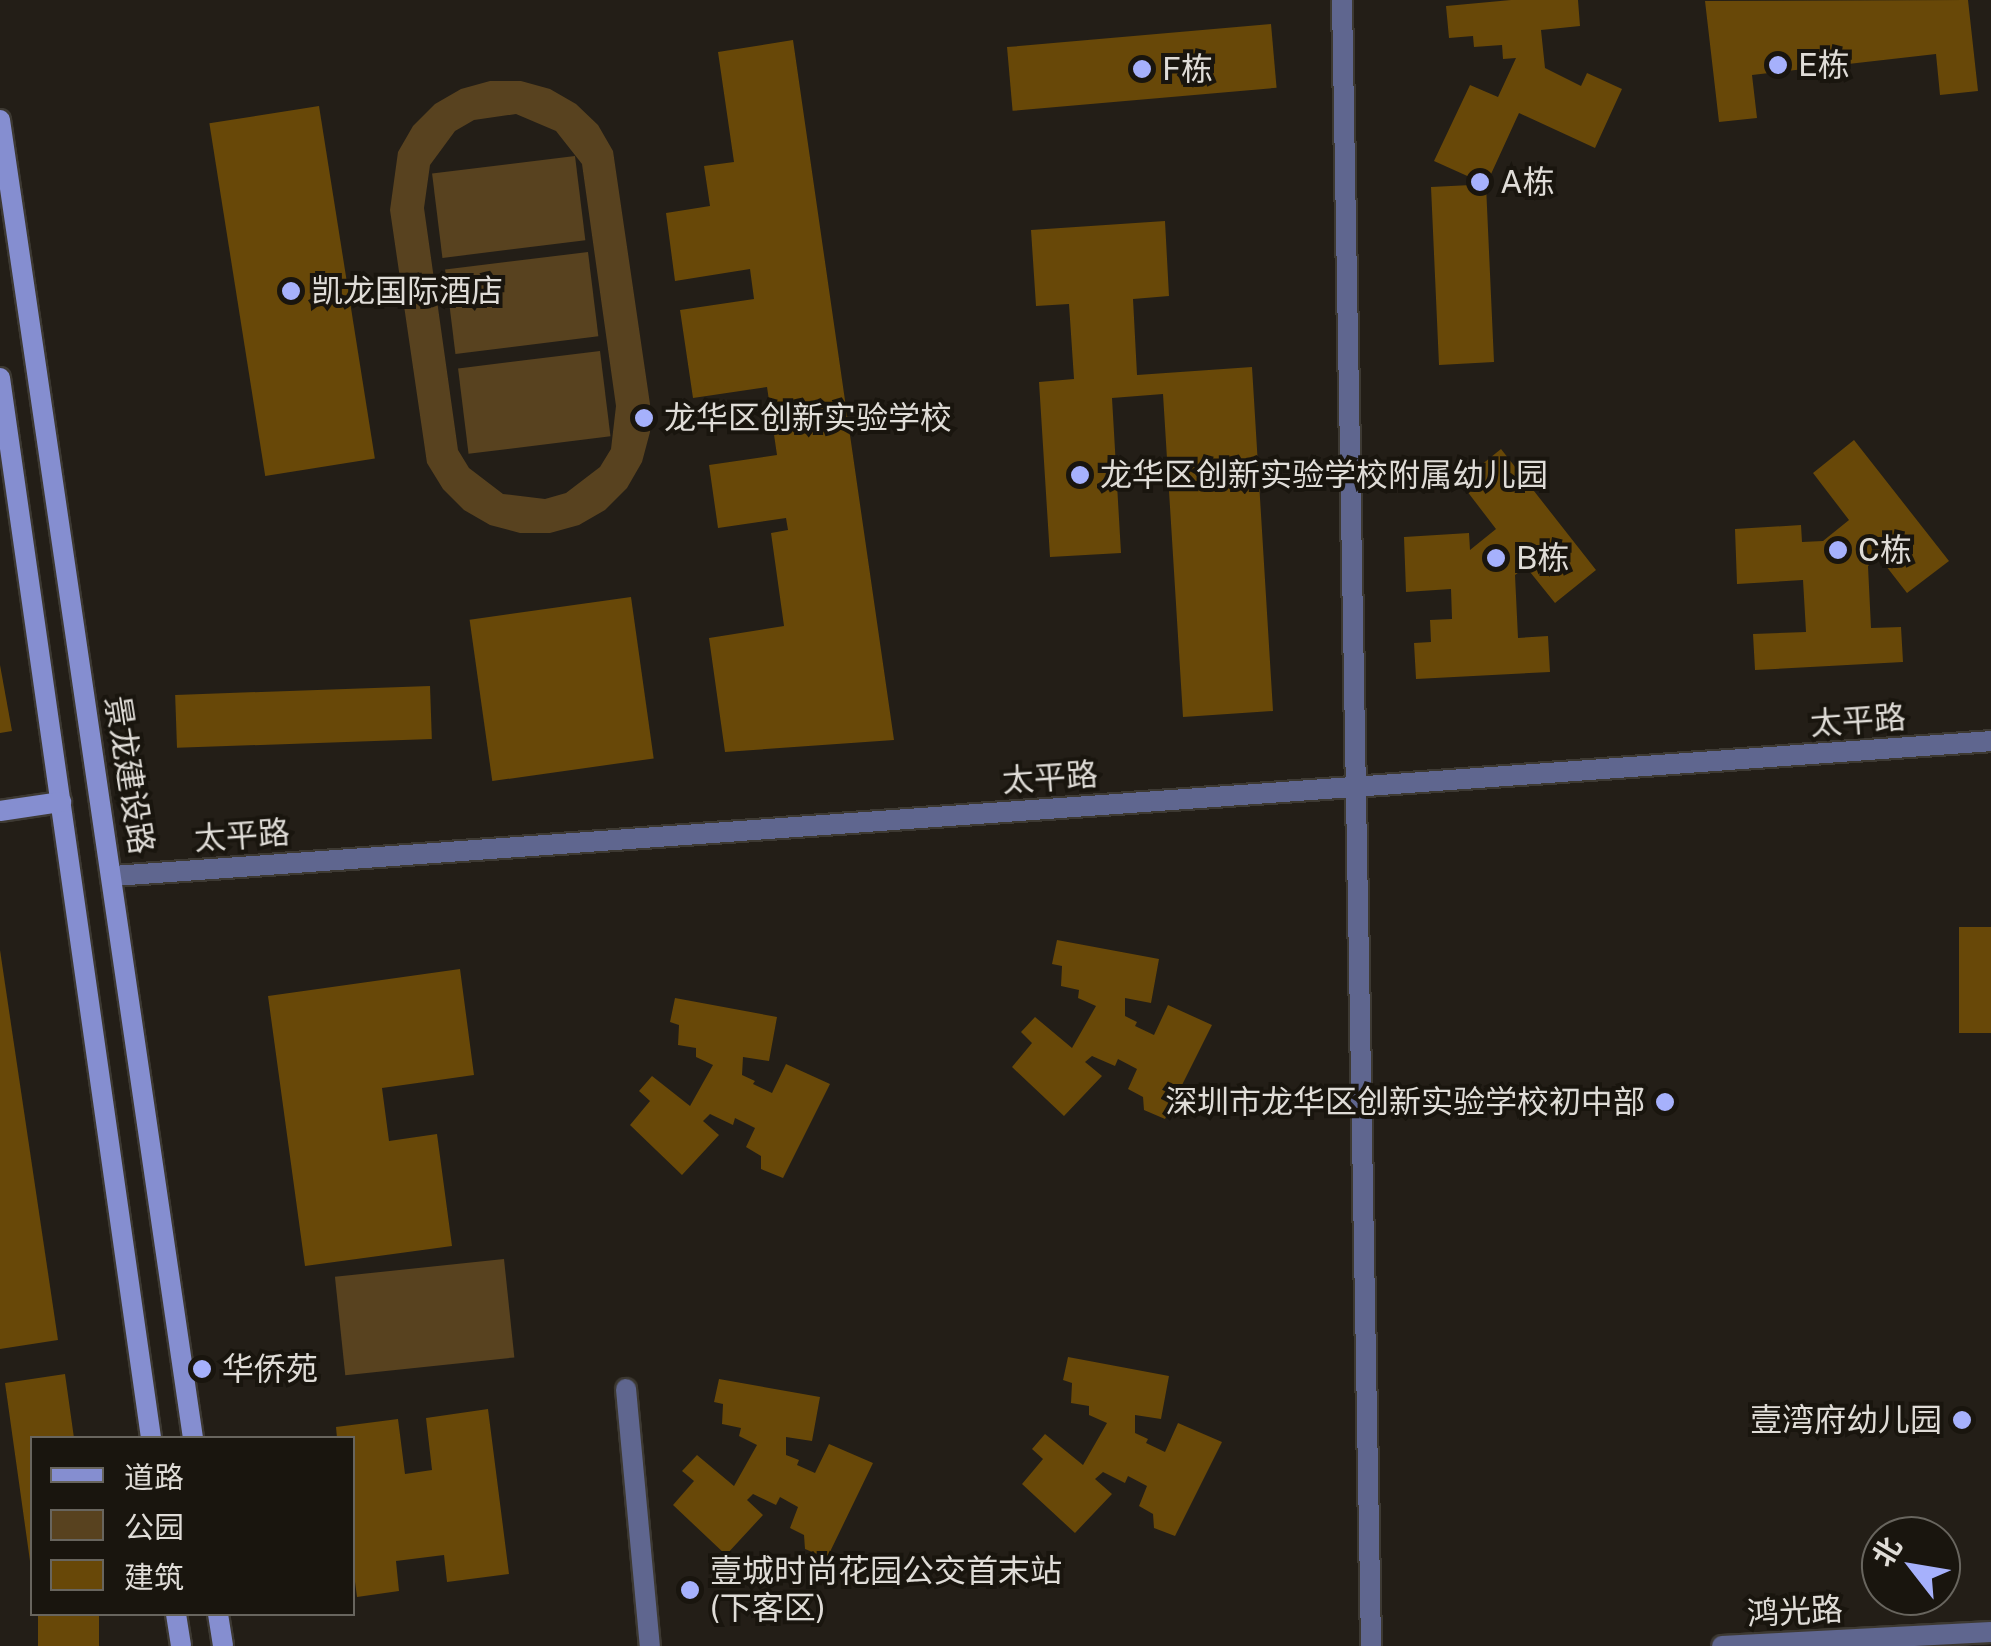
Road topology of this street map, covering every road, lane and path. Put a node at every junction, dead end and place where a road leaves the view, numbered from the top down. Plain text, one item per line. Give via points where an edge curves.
1 (1342, 0) edge
2 (0, 120) edge
3 (0, 378) edge
4 (1991, 742) edge
5 (1356, 786) junction
6 (60, 802) junction
7 (0, 811) edge
8 (114, 876) junction
9 (626, 1388) dead end
10 (151, 1436) edge
11 (193, 1436) edge
12 (176, 1616) edge
13 (218, 1616) edge
14 (1991, 1632) edge
15 (181, 1646) edge
16 (223, 1646) edge
17 (650, 1646) edge
18 (1371, 1646) edge
19 (1722, 1646) edge

1 - 5 street
2 - 8 main road, 景龙建设路
3 - 6 main road
4 - 5 street, 太平路
5 - 8 street, 太平路
5 - 18 street
6 - 7 main road
6 - 10 main road
8 - 11 main road, 景龙建设路
9 - 17 street
12 - 15 main road
13 - 16 main road
14 - 19 street, 鸿光路

